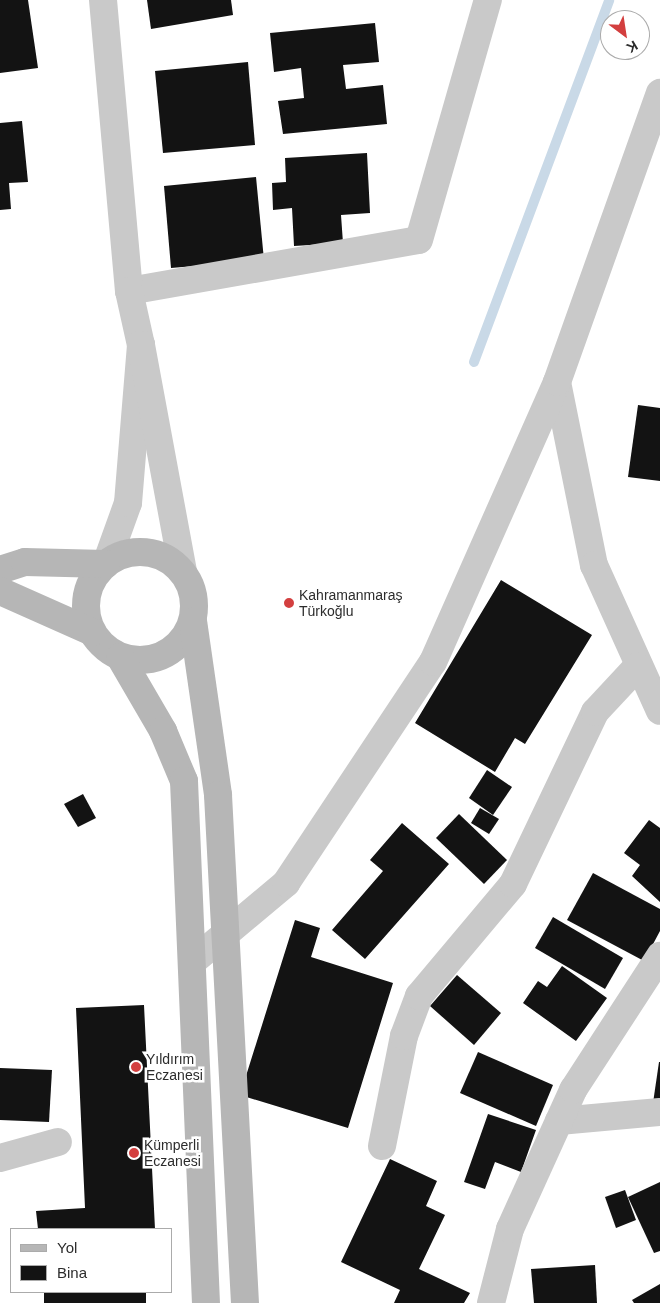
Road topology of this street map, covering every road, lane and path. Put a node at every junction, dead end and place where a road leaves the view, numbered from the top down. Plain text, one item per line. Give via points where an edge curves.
1 (103, 0) edge
2 (488, 0) edge
3 (660, 92) edge
4 (129, 291) junction
5 (141, 345) junction
6 (557, 382) junction
7 (106, 564) junction
8 (0, 570) edge
9 (183, 572) junction
10 (0, 591) edge
11 (193, 621) junction
12 (92, 632) junction
13 (120, 657) junction
14 (636, 667) junction
15 (660, 710) edge
16 (225, 934) junction
17 (660, 956) edge
18 (192, 962) junction
19 (660, 1112) edge
20 (559, 1121) junction
21 (58, 1142) dead end
22 (382, 1146) dead end
23 (0, 1158) edge
24 (206, 1303) edge
25 (246, 1303) edge
26 (491, 1303) edge

1 - 4 street
2 - 4 street via 418,240
3 - 6 street
4 - 5 street
5 - 7 street via 128,503
5 - 9 street
6 - 14 street via 594,565
6 - 16 street via 433,662 286,883
7 - 8 main road via 24,562
7 - 9 main road via 137,551 170,560
7 - 12 main road via 93,578 86,595
9 - 11 main road via 195,604
10 - 12 main road
11 - 13 main road via 180,643 157,658
11 - 16 main road via 218,795
12 - 13 main road via 104,647
13 - 18 main road via 163,731 184,781
14 - 15 street
14 - 22 street via 595,712 513,884 419,996 404,1036
16 - 18 street
16 - 25 main road
17 - 20 street via 573,1090
18 - 24 main road
19 - 20 street
20 - 26 street via 510,1229
21 - 23 street

